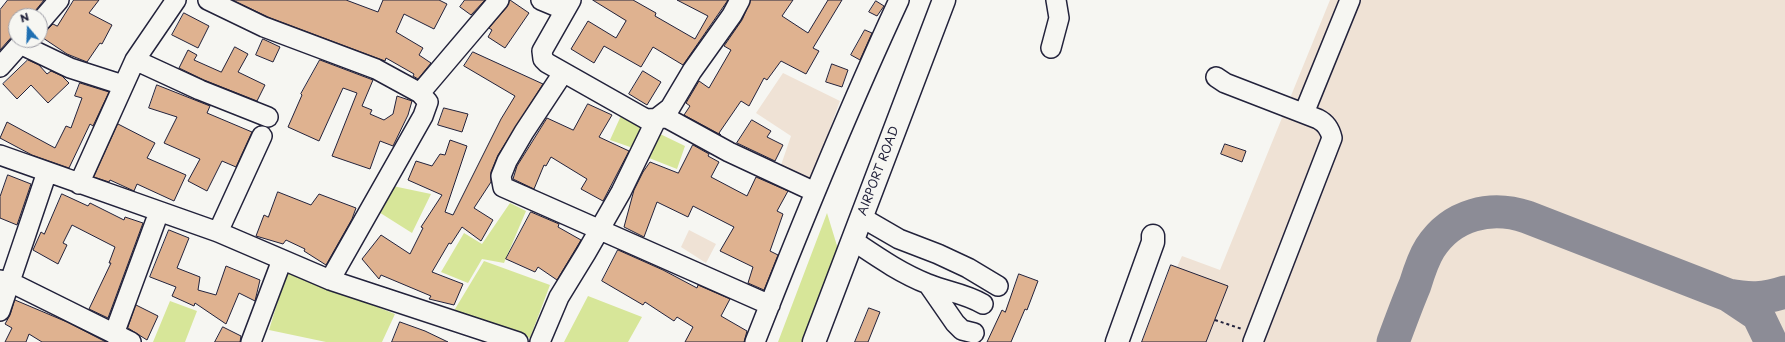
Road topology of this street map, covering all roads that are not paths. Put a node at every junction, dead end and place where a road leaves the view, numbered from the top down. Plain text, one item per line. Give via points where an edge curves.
1 (59, 0) edge
2 (176, 0) edge
3 (208, 0) edge
4 (500, 0) edge
5 (541, 0) edge
6 (740, 0) edge
7 (899, 0) edge
8 (944, 0) edge
9 (1056, 0) edge
10 (1350, 0) edge
11 (568, 5) edge
12 (48, 13) edge
13 (17, 48) edge
14 (33, 48) edge
15 (1051, 48) dead end
16 (135, 60) junction
17 (0, 67) edge
18 (563, 73) junction
19 (1216, 77) dead end
20 (123, 84) junction
21 (420, 93) junction
22 (1304, 113) junction
23 (268, 117) dead end
24 (657, 118) junction
25 (262, 136) dead end
26 (0, 155) edge
27 (47, 172) junction
28 (79, 184) junction
29 (815, 192) junction
30 (159, 212) junction
31 (861, 216) junction
32 (599, 229) junction
33 (218, 232) junction
34 (1153, 236) dead end
35 (852, 240) junction
36 (282, 260) junction
37 (330, 280) junction
38 (5, 281) edge
39 (928, 284) junction
40 (998, 286) dead end
41 (983, 304) dead end
42 (770, 305) junction
43 (0, 311) edge
44 (974, 333) dead end
45 (122, 338) edge
46 (1255, 338) edge
47 (251, 342) edge
48 (518, 342) edge
49 (540, 342) edge
50 (755, 342) edge
51 (814, 342) edge
52 (1117, 342) edge

1 - 12 street
2 - 16 street
3 - 21 street via 264,27 376,69
4 - 21 street
5 - 11 street
6 - 24 street via 692,70 670,108
7 - 29 street via 860,84
8 - 31 main road, AIRPORT ROAD
9 - 15 street via 1059,18
10 - 22 street
11 - 18 street via 542,51 543,59
13 - 17 street
14 - 20 street via 70,68
16 - 20 street
16 - 23 street
18 - 24 street via 646,118
18 - 32 street via 508,161 501,176 503,187
19 - 22 street via 1225,83
20 - 28 street
21 - 37 street via 428,102 423,116
22 - 46 street via 1325,123 1332,138
24 - 29 street via 667,118 729,152
24 - 32 street via 621,192
25 - 33 street
26 - 27 street
27 - 28 street
27 - 38 street
28 - 30 street
29 - 42 street
30 - 33 street
30 - 45 street
31 - 35 main road, AIRPORT ROAD
31 - 40 street via 899,239 968,268
32 - 42 street
32 - 49 street via 559,297
33 - 36 street
34 - 52 main road
35 - 39 street via 892,267
35 - 51 main road, AIRPORT ROAD
36 - 37 street
36 - 47 street
37 - 48 street
38 - 43 street
38 - 45 street
39 - 41 street via 969,296
39 - 44 street via 962,330
42 - 50 street

